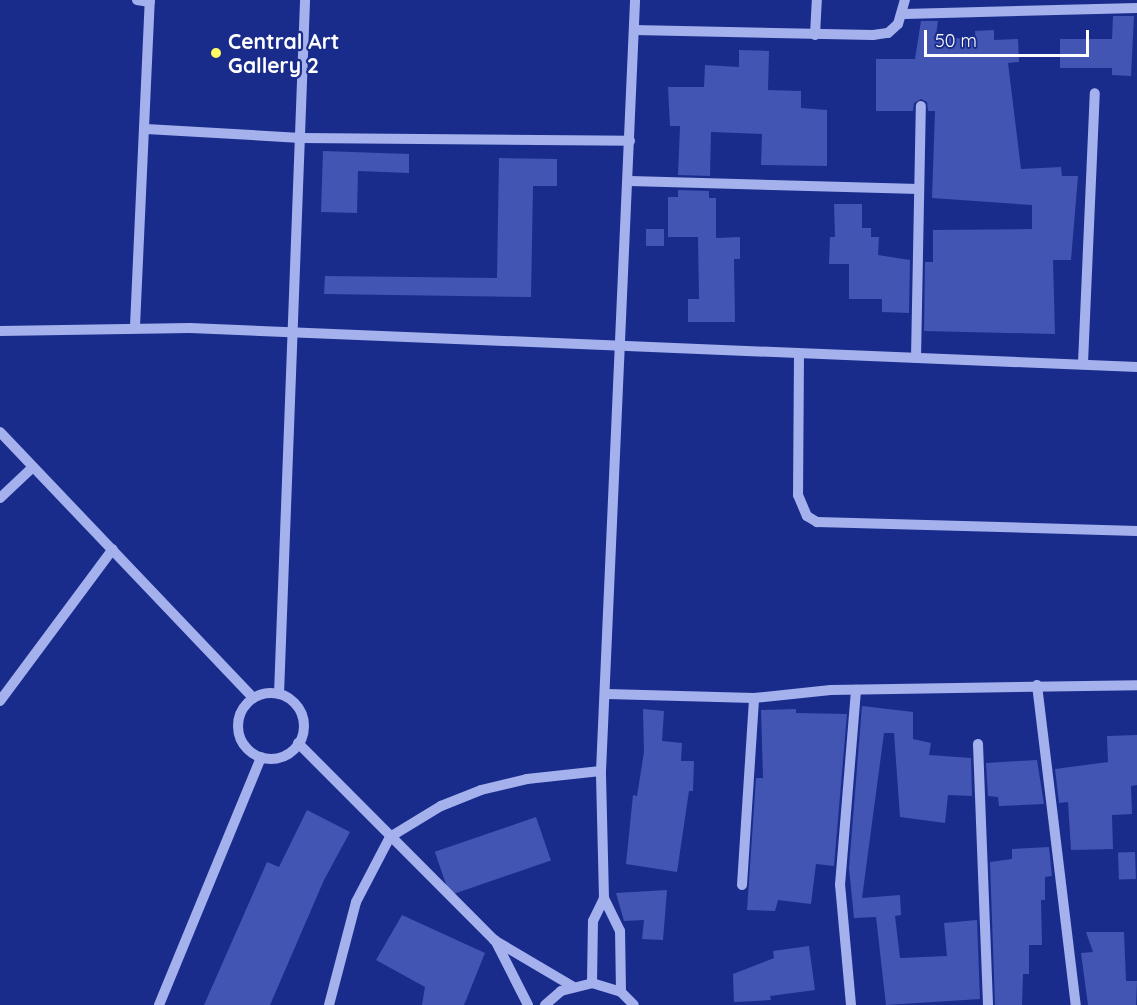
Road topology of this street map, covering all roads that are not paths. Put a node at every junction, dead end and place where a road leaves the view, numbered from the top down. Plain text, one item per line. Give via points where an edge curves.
1 (137, 0) edge
2 (305, 0) edge
3 (635, 0) edge
4 (817, 0) edge
5 (905, 0) edge
6 (150, 1) edge
7 (1137, 8) edge
8 (904, 14) junction
9 (634, 30) junction
10 (815, 35) junction
11 (1095, 93) dead end
12 (921, 106) dead end
13 (146, 129) junction
14 (301, 138) junction
15 (630, 141) junction
16 (630, 181) junction
17 (919, 189) junction
18 (135, 326) junction
19 (0, 331) edge
20 (293, 334) junction
21 (621, 348) junction
22 (799, 354) junction
23 (916, 358) junction
24 (1083, 363) junction
25 (1137, 367) edge
26 (0, 432) edge
27 (33, 467) junction
28 (0, 498) edge
29 (1137, 531) edge
30 (113, 549) junction
31 (1037, 685) junction
32 (1137, 685) edge
33 (856, 690) junction
34 (279, 694) junction
35 (607, 694) junction
36 (253, 698) junction
37 (754, 698) junction
38 (0, 701) edge
39 (298, 743) junction
40 (978, 744) dead end
41 (261, 757) junction
42 (602, 771) junction
43 (390, 837) junction
44 (742, 885) dead end
45 (604, 898) junction
46 (495, 940) junction
47 (592, 983) junction
48 (572, 986) junction
49 (621, 992) junction
50 (636, 1004) edge
51 (159, 1005) edge
52 (329, 1005) edge
53 (528, 1005) edge
54 (546, 1005) edge
55 (851, 1005) edge
56 (988, 1005) edge
57 (1076, 1005) edge

1 - 6 street
2 - 14 street
3 - 9 street
4 - 10 street
5 - 8 street
6 - 13 street
7 - 8 street
8 - 10 street via 888,33
9 - 10 street
9 - 15 street
11 - 24 street
12 - 17 street
13 - 14 street
13 - 18 street
14 - 15 street
14 - 20 street
15 - 16 street
16 - 17 street
16 - 21 street
17 - 23 street
18 - 19 street
18 - 20 street
20 - 21 street
20 - 34 street
21 - 22 street
21 - 35 street
22 - 23 street
22 - 29 street via 798,495 807,516 818,522
23 - 24 street
24 - 25 street
26 - 27 street
27 - 28 street
27 - 30 street
30 - 36 street
30 - 38 street
31 - 32 street
31 - 33 street
31 - 57 street
33 - 37 street
33 - 55 street via 840,885
34 - 36 street
34 - 39 street via 299,709 304,721
35 - 37 street
35 - 42 street
36 - 41 street via 238,718 238,730 242,743
37 - 44 street
39 - 41 street via 288,754
39 - 43 street
40 - 56 street
41 - 51 street
42 - 43 street via 527,779 481,790 441,806
42 - 45 street
43 - 46 street
43 - 52 street via 356,902
45 - 47 street via 593,921
45 - 49 street via 620,931
46 - 48 street
46 - 53 street
47 - 48 street
47 - 49 street
48 - 54 street
49 - 50 street

